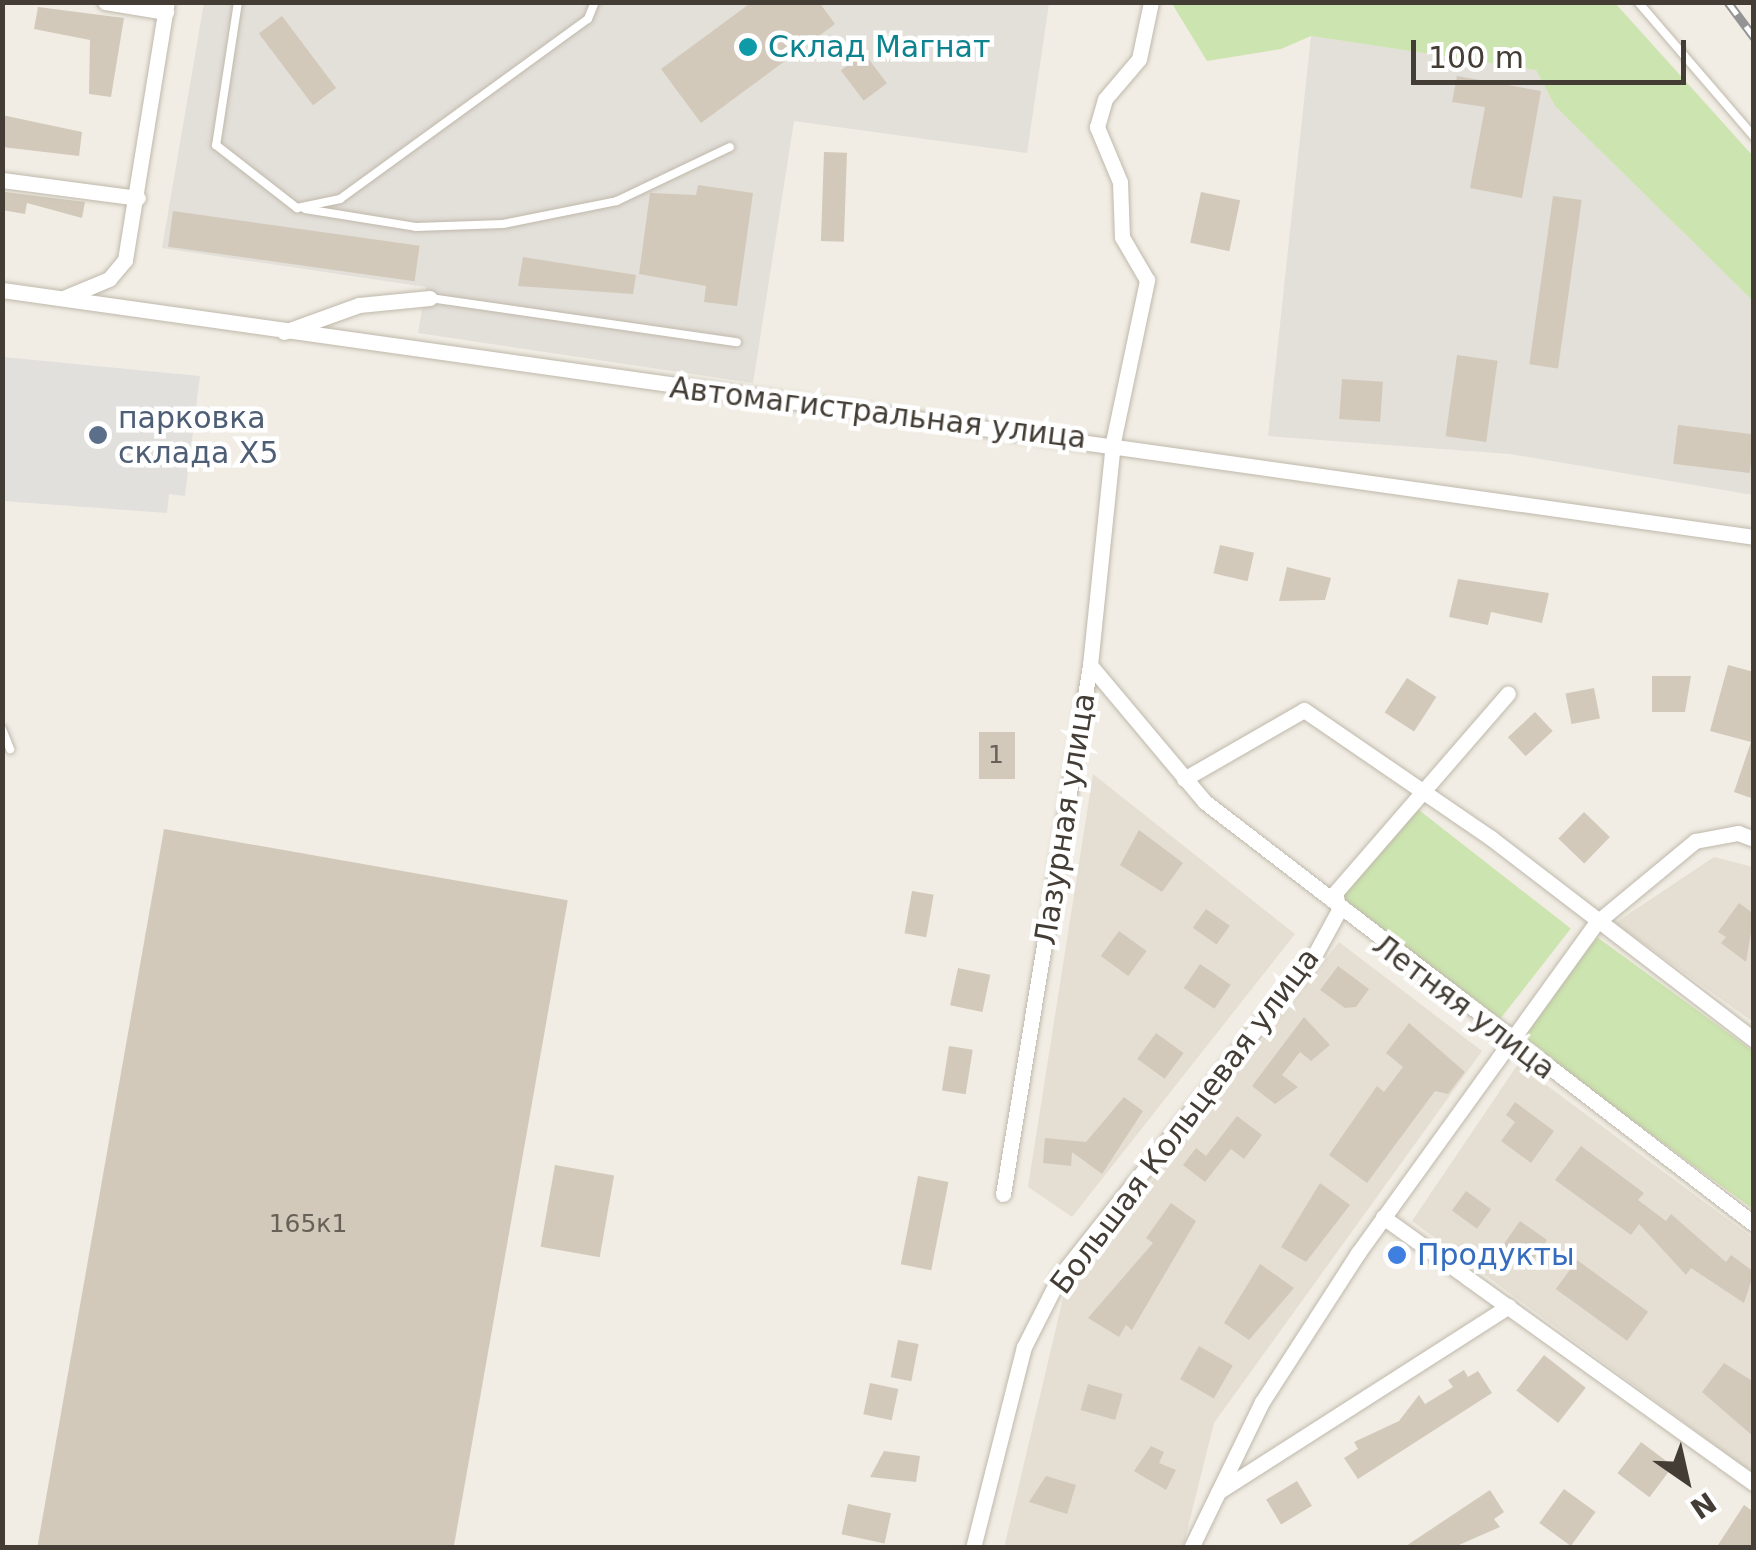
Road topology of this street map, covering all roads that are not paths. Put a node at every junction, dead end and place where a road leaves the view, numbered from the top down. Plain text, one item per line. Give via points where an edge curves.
1 (105, 2) edge
2 (238, 2) edge
3 (596, 2) edge
4 (1152, 2) edge
5 (1638, 2) edge
6 (166, 7) edge
7 (1754, 138) edge
8 (730, 147) dead end
9 (2, 180) edge
10 (138, 198) junction
11 (297, 208) junction
12 (2, 290) edge
13 (62, 298) junction
14 (430, 298) joint
15 (282, 332) junction
16 (736, 342) dead end
17 (1114, 442) junction
18 (1754, 537) edge
19 (1090, 665) junction
20 (1508, 693) dead end
21 (2, 729) edge
22 (10, 749) dead end
23 (1184, 779) junction
24 (1423, 791) junction
25 (1754, 839) edge
26 (1340, 910) junction
27 (1596, 923) junction
28 (1754, 1040) edge
29 (1510, 1042) junction
30 (1002, 1194) dead end
31 (1383, 1218) junction
32 (1754, 1224) edge
33 (1510, 1306) junction
34 (1754, 1484) edge
35 (1214, 1494) junction
36 (973, 1548) edge
37 (1191, 1548) edge

1 - 6 street
2 - 11 lane via 216,145
3 - 11 lane via 588,20 340,199
4 - 17 street, Лазурная улица via 1140,59 1105,99 1097,127 1120,182 1122,237 1147,280
5 - 7 lane
6 - 10 street
8 - 11 lane via 616,201 503,224 416,227
9 - 10 street
10 - 13 street via 124,260 109,279
12 - 13 street, Автомагистральная улица
13 - 15 street, Автомагистральная улица
14 - 15 street via 359,305
14 - 16 lane
15 - 17 street, Автомагистральная улица via 934,424
17 - 18 street, Автомагистральная улица
17 - 19 street, Лазурная улица
19 - 23 street, Летняя улица
19 - 30 street, Лазурная улица
20 - 24 street, Большая Кольцевая улица
21 - 22 lane
23 - 24 street via 1304,710
23 - 26 street, Летняя улица
24 - 26 street, Большая Кольцевая улица via 1335,893
24 - 27 street
25 - 27 street via 1738,833 1695,841
26 - 29 street, Летняя улица
26 - 36 street, Большая Кольцевая улица via 1237,1058 1060,1276 1024,1347
27 - 28 street
27 - 29 street
29 - 31 street
29 - 32 street, Летняя улица
31 - 33 street
31 - 35 street via 1262,1402
33 - 34 street
33 - 35 street
35 - 37 street

